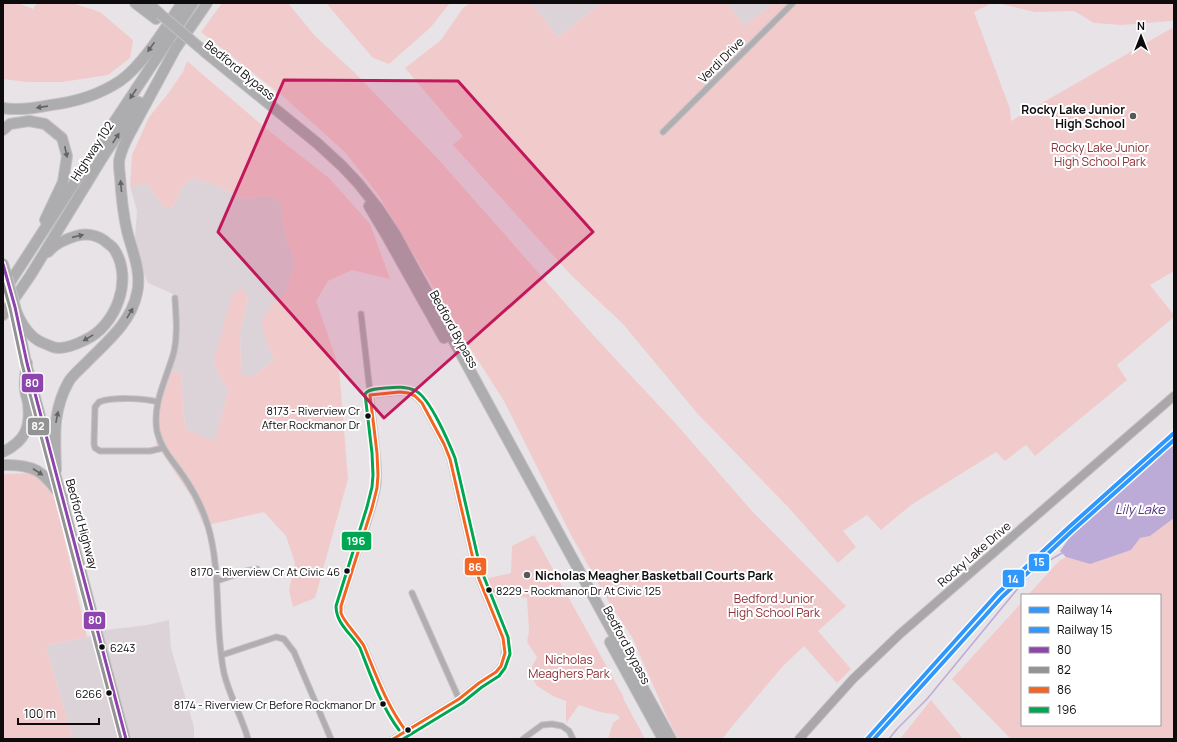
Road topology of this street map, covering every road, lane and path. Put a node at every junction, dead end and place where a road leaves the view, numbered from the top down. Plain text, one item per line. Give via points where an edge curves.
1 (135, 3) edge
2 (148, 3) edge
3 (182, 3) edge
4 (193, 3) edge
5 (207, 3) edge
6 (793, 3) edge
7 (158, 17) junction
8 (177, 46) junction
9 (203, 54) junction
10 (3, 108) edge
11 (3, 130) edge
12 (663, 132) dead end
13 (3, 264) edge
14 (21, 266) junction
15 (5, 273) edge
16 (21, 289) junction
17 (3, 293) edge
18 (175, 298) dead end
19 (16, 310) junction
20 (361, 314) dead end
21 (3, 315) edge
22 (27, 363) junction
23 (370, 394) junction
24 (1174, 396) edge
25 (158, 402) junction
26 (163, 448) junction
27 (3, 452) edge
28 (3, 465) edge
29 (56, 470) junction
30 (64, 498) junction
31 (257, 569) dead end
32 (217, 581) junction
33 (412, 593) dead end
34 (222, 655) junction
35 (459, 699) junction
36 (406, 731) junction
37 (126, 739) edge
38 (248, 739) edge
39 (330, 739) edge
40 (394, 739) edge
41 (523, 739) edge
42 (573, 739) edge
43 (663, 739) edge
44 (671, 739) edge
45 (799, 739) edge

1 - 7 highway, Bedford Bypass
2 - 7 highway, Bedford Bypass
3 -> 10 highway via 139,64 110,87 92,96 67,103 25,109
4 -> 14 highway, Highway 102
5 - 8 highway, Highway 102
6 - 12 street, Verdi Drive
7 - 9 highway, Bedford Bypass, bridge
16 -> 8 highway, Highway 102 via 101,160
29 -> 8 highway via 55,421 60,400 70,380 122,324 132,310 138,292 138,274 127,229 119,163 123,146
9 - 43 highway, Bedford Bypass via 315,148 350,182 371,209 477,396
9 - 44 highway, Bedford Bypass via 317,143 342,166 378,208 436,307
11 -> 14 highway via 10,124 29,121 46,124 62,138 68,156 64,182
13 - 15 highway
14 - 17 highway, Highway 102
15 - 19 highway, bridge
16 -> 19 highway via 53,247 65,239 83,234 100,237 113,248 122,268 122,291 116,307 103,327 73,346 55,348 38,341 26,329
16 - 21 highway, Highway 102
18 - 25 street via 174,352
19 - 22 main road, Bedford Highway
20 - 23 street
22 - 27 highway via 24,387 28,421 24,436 13,447
22 - 29 main road, Bedford Highway
23 - 35 street via 408,393 422,403 450,459 473,559 503,638 505,653 501,666
23 - 36 street via 377,453 377,488 341,613 364,646 385,696
24 - 45 main road, Rocky Lake Drive via 900,634 853,679
25 - 26 street via 157,431
25 - 26 street via 142,399 99,402 95,407 94,444 100,451 150,451
26 - 32 street via 188,483 202,509 212,543
28 -> 30 highway via 28,466 38,470
29 - 30 main road, Bedford Highway
30 - 37 main road, Bedford Highway
31 - 32 street
32 - 34 street
33 - 35 street
34 - 38 street via 224,674
34 - 39 street via 276,637 284,639 294,652
35 - 36 street
36 - 40 street
41 - 42 street via 542,725 552,724 569,731

